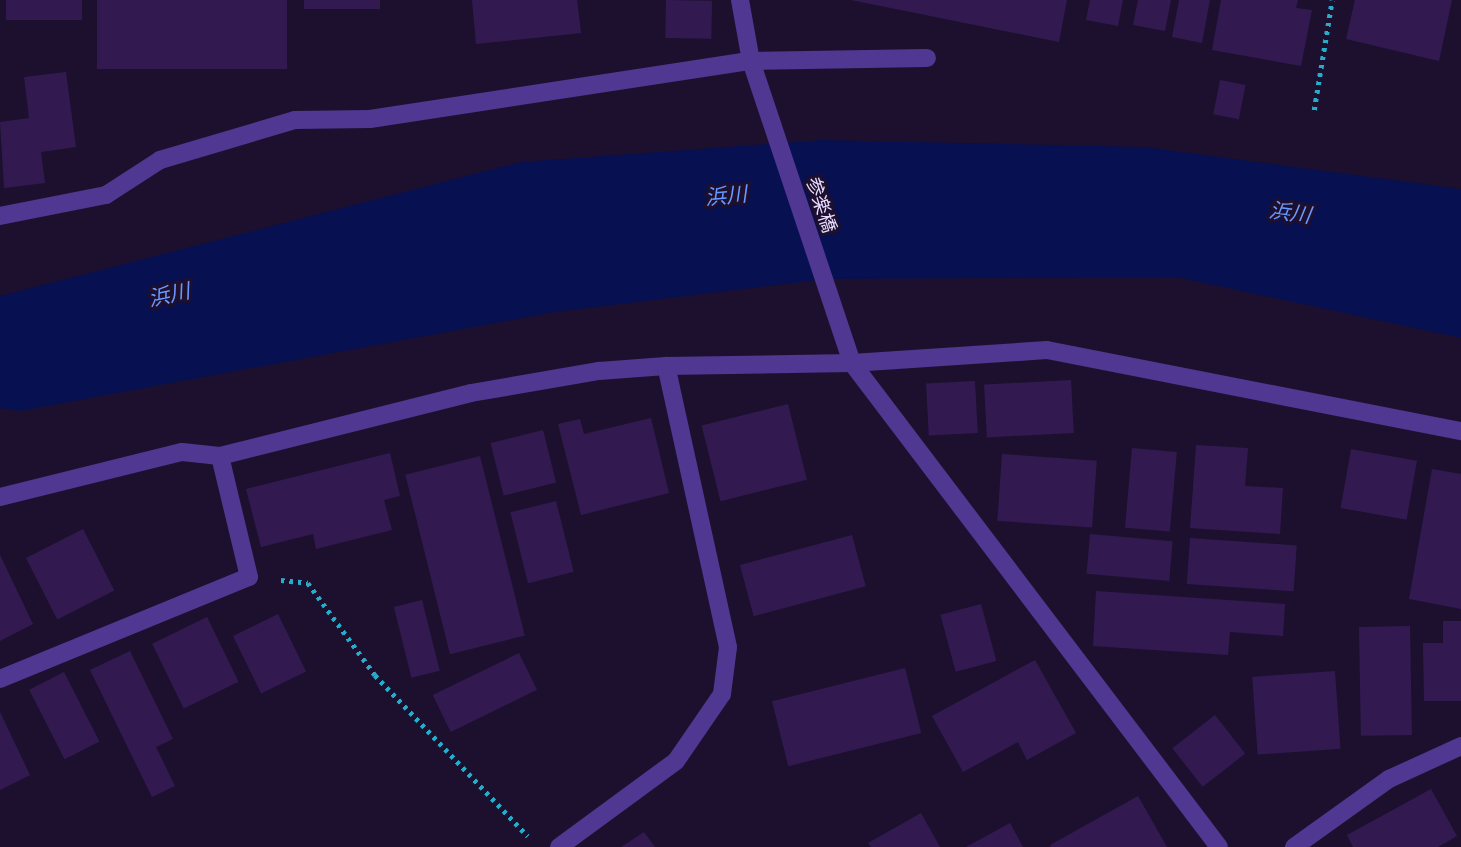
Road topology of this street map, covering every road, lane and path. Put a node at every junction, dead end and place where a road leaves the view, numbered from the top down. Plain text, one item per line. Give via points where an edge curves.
1 (740, 0) edge
2 (1332, 0) edge
3 (927, 58) dead end
4 (751, 61) junction
5 (1314, 110) dead end
6 (0, 216) edge
7 (852, 363) junction
8 (666, 366) junction
9 (1461, 431) edge
10 (220, 456) junction
11 (0, 497) edge
12 (249, 577) junction
13 (0, 679) edge
14 (1461, 746) edge
15 (538, 847) edge
16 (559, 847) edge
17 (1219, 847) edge
18 (1294, 847) edge

1 - 4 street, 参楽橋
2 - 5 path
3 - 4 street
4 - 6 street via 370,119 295,120 160,160 106,195
4 - 7 street, 参楽橋
7 - 8 street
7 - 9 street via 1047,350
7 - 17 street, 参楽橋
8 - 10 street via 599,371 471,393
8 - 16 street via 727,647 722,694 676,761
10 - 11 street via 182,452
10 - 12 street
12 - 13 street
12 - 15 path via 307,583 375,676
14 - 18 street via 1389,779

